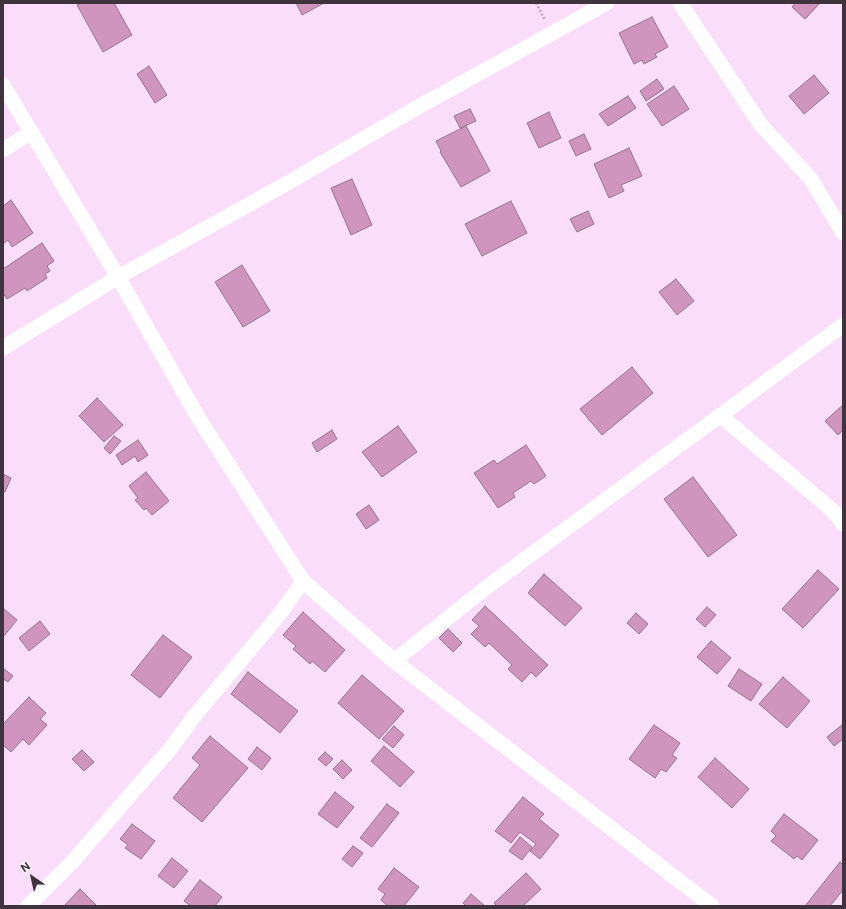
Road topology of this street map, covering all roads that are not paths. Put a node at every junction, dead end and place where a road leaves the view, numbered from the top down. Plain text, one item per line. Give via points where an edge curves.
1 (606, 3) edge
2 (680, 3) edge
3 (3, 85) edge
4 (32, 132) junction
5 (3, 150) edge
6 (843, 233) edge
7 (118, 277) junction
8 (843, 325) edge
9 (3, 348) edge
10 (721, 416) junction
11 (843, 524) edge
12 (303, 581) junction
13 (394, 661) junction
14 (28, 906) edge
15 (712, 906) edge

1 - 7 street
2 - 6 street via 761,125 811,179
3 - 4 street
4 - 5 street
4 - 7 street
7 - 9 street
7 - 12 street via 198,417
8 - 10 street
10 - 11 street via 832,510
10 - 13 street via 483,590
12 - 13 street
12 - 14 street via 279,615 170,749 73,861
13 - 15 street

